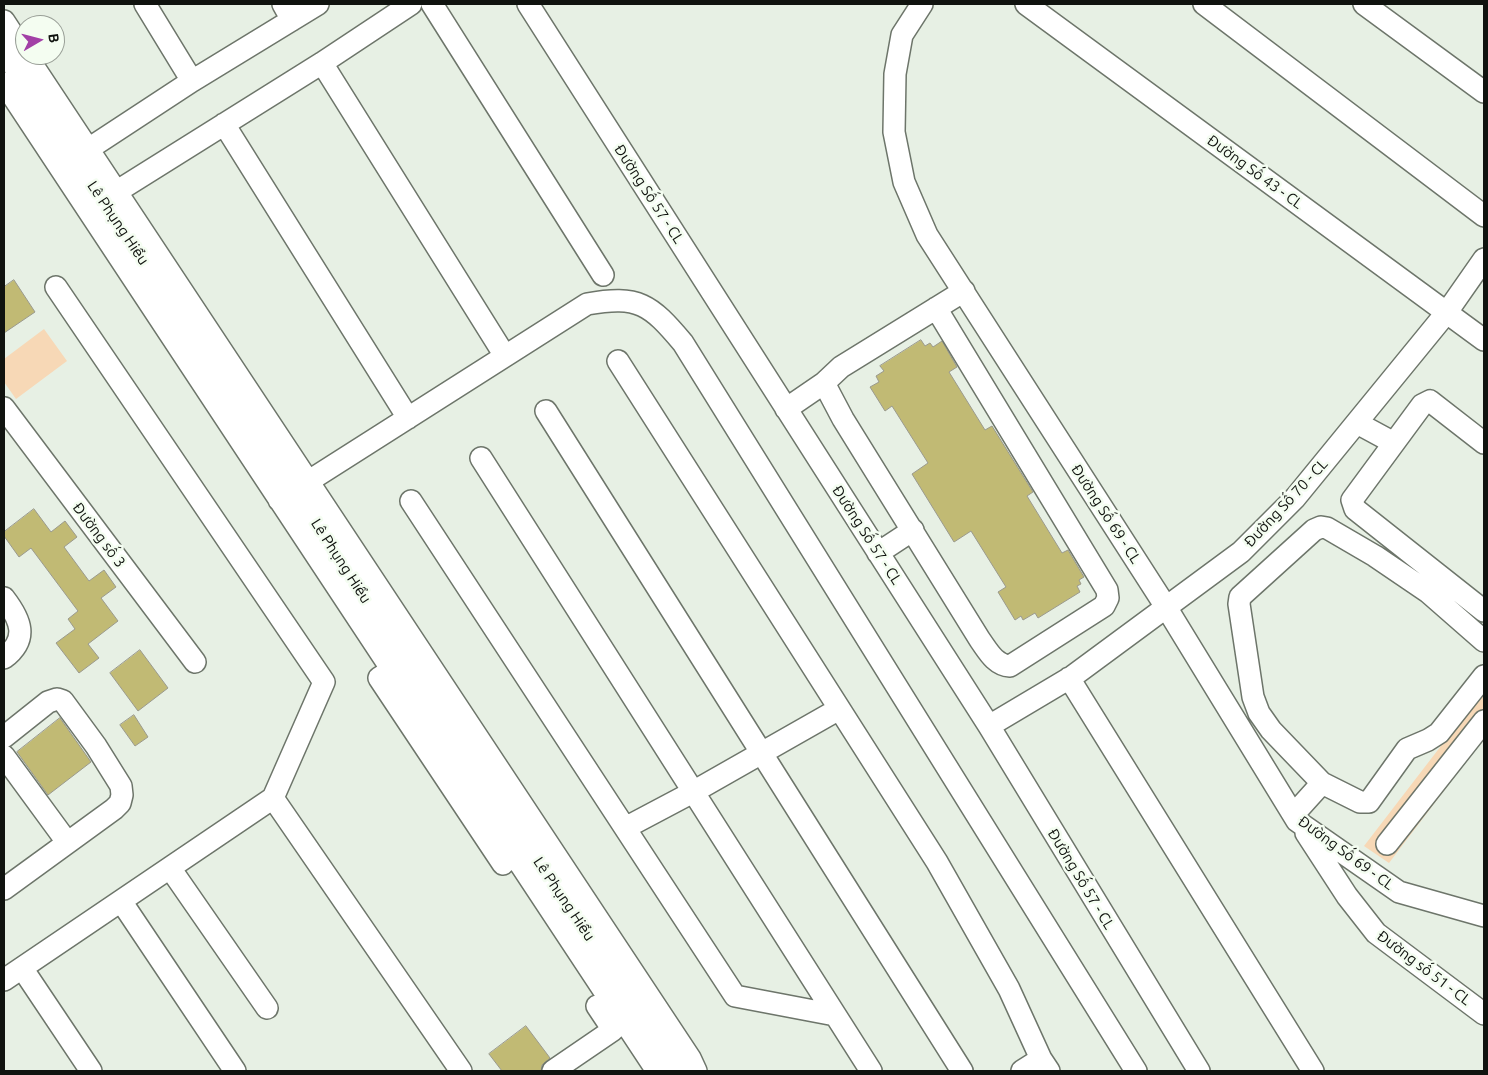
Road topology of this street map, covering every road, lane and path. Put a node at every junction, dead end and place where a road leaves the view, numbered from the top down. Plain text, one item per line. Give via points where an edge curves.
1 (145, 4) edge
2 (318, 4) edge
3 (411, 4) edge
4 (432, 4) edge
5 (528, 4) edge
6 (922, 4) edge
7 (1026, 4) edge
8 (1364, 4) edge
9 (4, 6) edge
10 (1217, 7) edge
11 (287, 12) edge
12 (4, 21) edge
13 (15, 23) edge
14 (15, 38) edge
15 (4, 51) edge
16 (322, 63) junction
17 (33, 65) edge
18 (43, 65) edge
19 (192, 81) junction
20 (4, 83) edge
21 (1484, 92) edge
22 (224, 124) junction
23 (96, 144) junction
24 (124, 187) junction
25 (1484, 216) edge
26 (1484, 259) edge
27 (604, 275) dead end
28 (56, 288) dead end
29 (964, 291) junction
30 (936, 308) junction
31 (1447, 312) junction
32 (1484, 340) edge
33 (504, 356) junction
34 (618, 361) dead end
35 (824, 383) junction
36 (4, 408) edge
37 (786, 409) junction
38 (546, 412) dead end
39 (408, 418) junction
40 (1357, 423) junction
41 (1394, 443) junction
42 (1484, 443) edge
43 (480, 458) dead end
44 (299, 487) junction
45 (411, 501) dead end
46 (913, 530) junction
47 (878, 554) junction
48 (4, 598) edge
49 (1166, 607) junction
50 (1484, 611) edge
51 (1484, 641) edge
52 (4, 658) edge
53 (412, 658) junction
54 (195, 662) dead end
55 (1484, 676) edge
56 (1069, 678) junction
57 (839, 709) junction
58 (1484, 722) edge
59 (989, 726) junction
60 (4, 737) edge
61 (761, 753) junction
62 (4, 756) edge
63 (1322, 783) junction
64 (693, 792) junction
65 (273, 798) junction
66 (1296, 818) junction
67 (625, 828) junction
68 (67, 842) junction
69 (1387, 844) dead end
70 (170, 868) junction
71 (4, 889) edge
72 (121, 901) junction
73 (1484, 916) edge
74 (22, 968) junction
75 (4, 980) edge
76 (268, 1008) dead end
77 (1484, 1014) edge
78 (835, 1015) junction
79 (1045, 1065) edge
80 (91, 1071) edge
81 (235, 1071) edge
82 (461, 1071) edge
83 (553, 1071) edge
84 (657, 1071) edge
85 (679, 1071) edge
86 (696, 1071) edge
87 (703, 1071) edge
88 (872, 1071) edge
89 (962, 1071) edge
90 (1022, 1071) edge
91 (1136, 1071) edge
92 (1199, 1071) edge
93 (1313, 1071) edge

1 - 19 street
2 - 11 street
3 - 16 street
4 - 27 street
5 - 37 street, Đường Số 57 - CL
6 - 29 street, Đường Số 69 - CL via 902,35 895,74 894,132 904,182 927,235
7 - 31 street, Đường Số 43 - CL
8 - 21 street
9 - 13 street
10 - 25 street
11 - 19 street
12 - 14 street, Lê Phụng Hiểu
15 - 44 street, Lê Phụng Hiểu
16 - 22 street
16 - 33 street
17 - 44 street, Lê Phụng Hiểu
18 - 23 street, Lê Phụng Hiểu
19 - 23 street
20 - 44 street, Lê Phụng Hiểu
22 - 24 street
22 - 39 street
23 - 24 street, Lê Phụng Hiểu
24 - 44 street, Lê Phụng Hiểu
26 - 31 street, Đường Số 70 - CL
28 - 65 street via 324,682
29 - 30 street
29 - 49 street, Đường Số 69 - CL
30 - 35 street via 841,367
30 - 46 street via 1107,590 1108,598 1104,606 1036,650 1010,666 1002,666 980,640
31 - 32 street, Đường Số 43 - CL
31 - 40 street, Đường Số 70 - CL
33 - 39 street
33 - 91 street via 587,304 611,300 640,303 660,317 683,343
34 - 57 street
35 - 37 street
35 - 46 street
36 - 54 street, Đường số 3
37 - 47 street, Đường Số 57 - CL
38 - 61 street
39 - 44 street
40 - 41 street
40 - 49 street, Đường Số 70 - CL via 1295,498 1241,552
41 - 42 street via 1422,405 1430,402
41 - 50 street via 1352,500 1355,509
43 - 64 street
44 - 53 street, Lê Phụng Hiểu
44 - 53 street, Lê Phụng Hiểu
45 - 67 street
46 - 47 street
47 - 59 street, Đường Số 57 - CL
48 - 52 street via 16,613 20,627 14,650
49 - 56 street, Đường Số 70 - CL
49 - 66 street, Đường Số 69 - CL
51 - 63 street via 1428,592 1375,556 1328,528 1314,530 1240,597 1239,604 1253,697 1259,713
53 - 83 street via 379,678 613,1030
53 - 84 street, Lê Phụng Hiểu
53 - 85 street, Lê Phụng Hiểu
53 - 86 street, Lê Phụng Hiểu
53 - 87 street, Lê Phụng Hiểu via 697,1054
55 - 63 street via 1439,733 1407,749 1369,802 1360,802
56 - 59 street, Đường Số 70 - CL
56 - 93 street
57 - 61 street
57 - 79 street via 937,862 1010,989
58 - 69 street
59 - 92 street, Đường Số 57 - CL
60 - 68 street via 48,702 63,701 122,786 120,803
61 - 64 street
61 - 89 street
62 - 68 street
63 - 66 street
64 - 67 street
64 - 78 street
65 - 70 street
65 - 82 street
66 - 73 street, Đường Số 69 - CL via 1399,892
66 - 77 street, Đường số 51 - CL via 1347,896 1376,933
67 - 78 street via 735,996
68 - 71 street
70 - 72 street
70 - 76 street
72 - 74 street
72 - 81 street
74 - 75 street
74 - 80 street
78 - 88 street
79 - 90 street

